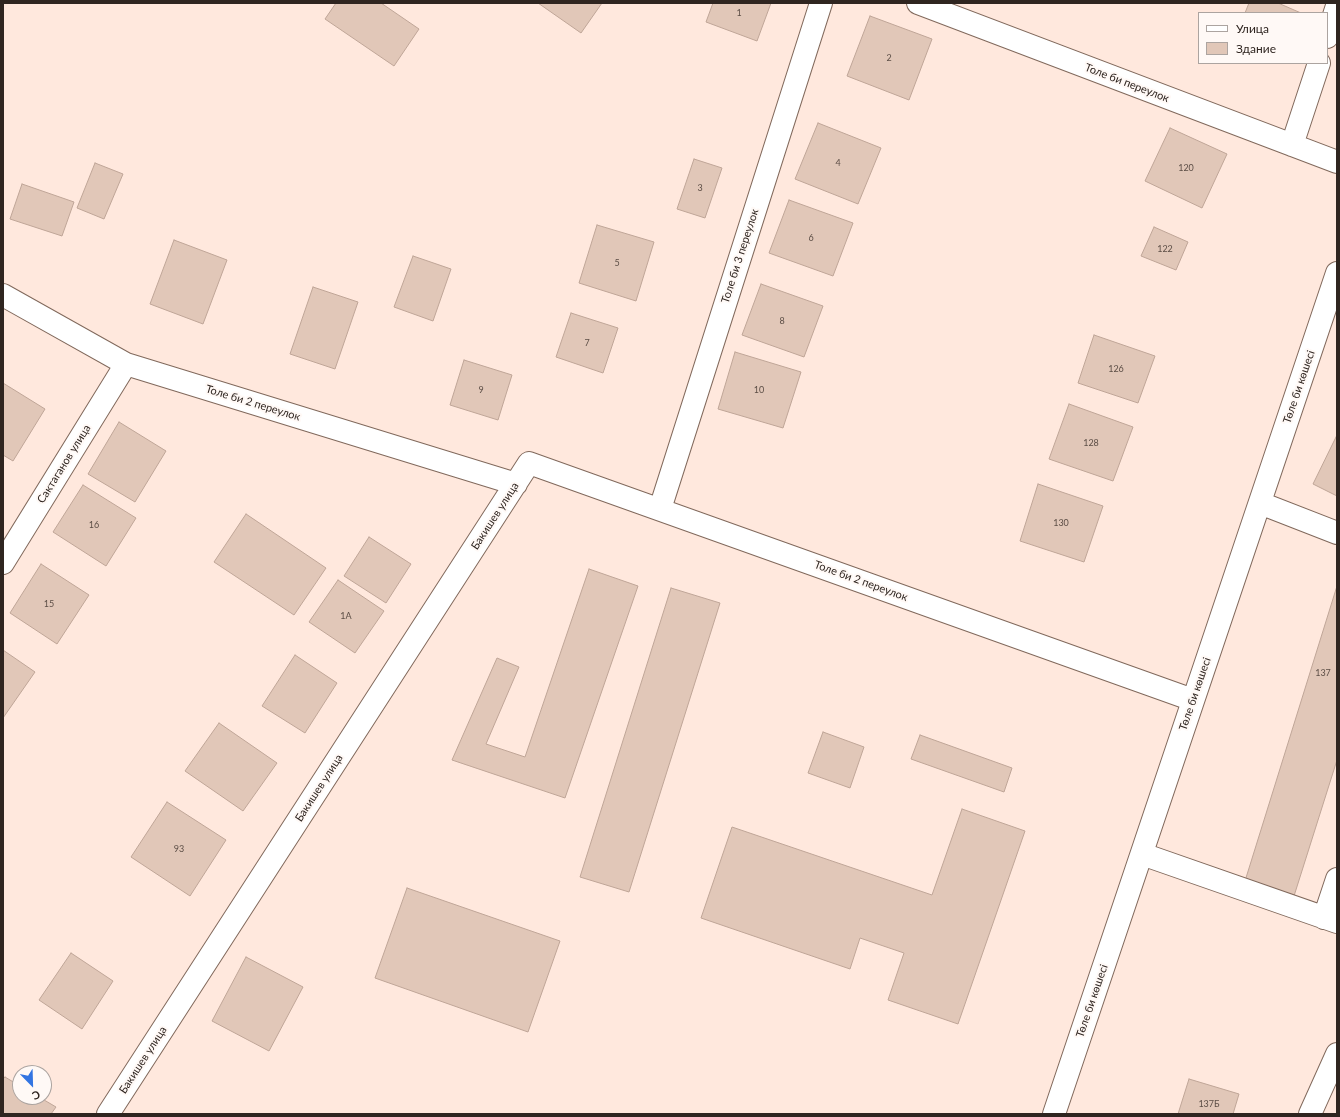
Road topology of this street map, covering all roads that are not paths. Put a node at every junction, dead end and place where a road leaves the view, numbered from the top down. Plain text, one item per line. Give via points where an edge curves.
1 (821, 3) edge
2 (918, 3) edge
3 (1337, 8) edge
4 (1328, 34) edge
5 (1319, 64) edge
6 (1292, 145) junction
7 (1337, 162) edge
8 (1337, 273) edge
9 (3, 295) edge
10 (126, 364) junction
11 (529, 463) joint
12 (516, 484) junction
13 (1260, 503) junction
14 (660, 509) junction
15 (1337, 534) edge
16 (3, 563) edge
17 (1193, 700) junction
18 (1142, 854) junction
19 (1337, 879) edge
20 (1331, 920) edge
21 (1337, 1054) edge
22 (108, 1114) edge
23 (1054, 1114) edge
24 (1310, 1114) edge

1 - 14 street, Толе би 3 переулок
2 - 6 street, Толе би переулок
3 - 4 street
5 - 6 street
6 - 7 street, Толе би переулок
8 - 13 street, Төле би көшесі
9 - 10 street, Толе би 2 переулок
10 - 12 street, Толе би 2 переулок
10 - 16 street, Сактаганов улица
11 - 12 street, Бакишев улица
11 - 14 street, Толе би 2 переулок
12 - 22 street, Бакишев улица
13 - 15 street
13 - 17 street, Төле би көшесі
14 - 17 street, Толе би 2 переулок
17 - 18 street, Төле би көшесі
18 - 20 street
18 - 23 street, Төле би көшесі
19 - 20 street
21 - 24 street

